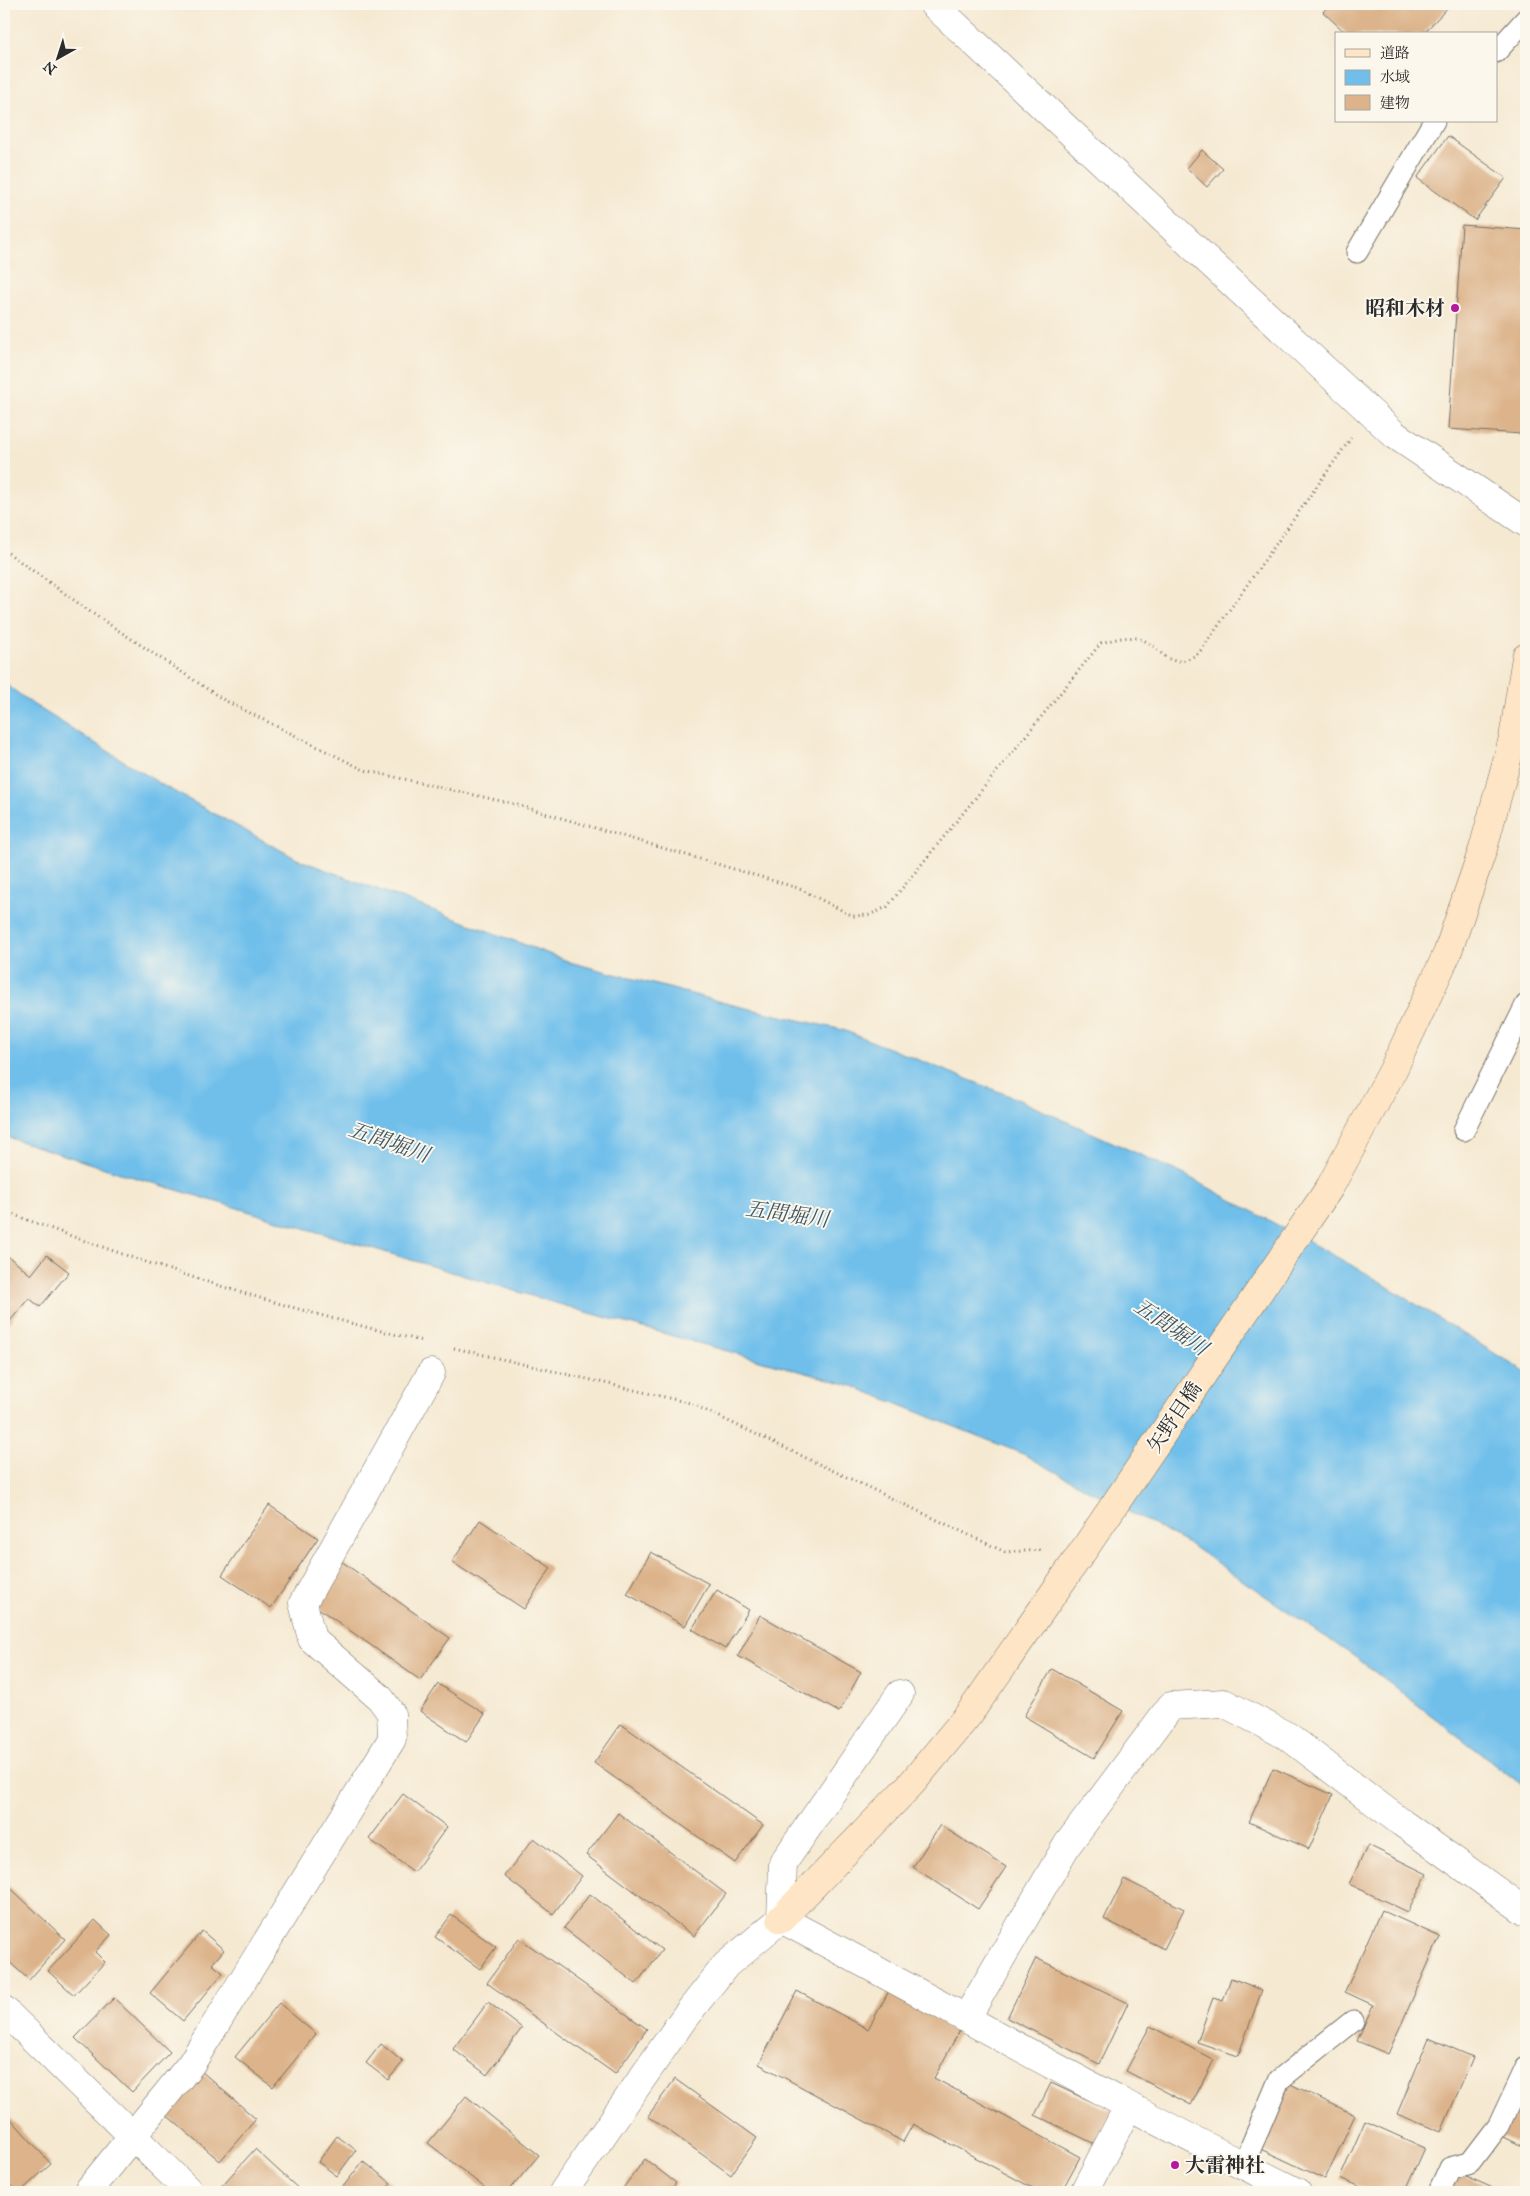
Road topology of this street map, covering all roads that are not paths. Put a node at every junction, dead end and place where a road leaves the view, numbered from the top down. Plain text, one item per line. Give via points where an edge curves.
1 (933, 4) edge
2 (1526, 19) edge
3 (1498, 50) edge
4 (1433, 122) edge
5 (1357, 252) dead end
6 (1526, 523) edge
7 (1526, 657) edge
8 (1526, 1005) edge
9 (1464, 1130) dead end
10 (431, 1374) dead end
11 (900, 1694) dead end
12 (1526, 1912) edge
13 (781, 1919) junction
14 (4, 2010) edge
15 (967, 2017) junction
16 (1352, 2021) dead end
17 (1526, 2067) edge
18 (1128, 2107) junction
19 (132, 2135) junction
20 (1243, 2166) junction
21 (87, 2192) edge
22 (190, 2192) edge
23 (563, 2192) edge
24 (1084, 2192) edge
25 (1297, 2192) edge
26 (1439, 2192) edge

1 - 6 street via 1395,435
2 - 3 lane
4 - 5 lane
7 - 13 street, 矢野目橋 via 1513,738 1483,849 1447,954 1393,1070 1330,1187 969,1714 919,1776
8 - 9 lane
10 - 19 street via 303,1603 312,1639 380,1698 391,1713 392,1740 191,2064
11 - 13 street via 783,1863
12 - 15 street via 1289,1737 1224,1703 1172,1706 1067,1846
13 - 15 street
13 - 23 street via 726,1965 684,2018
14 - 19 street
15 - 18 street
16 - 20 lane via 1279,2080
17 - 26 lane via 1499,2125 1470,2163 1450,2168
18 - 20 street
18 - 24 street
19 - 21 street
19 - 22 street
20 - 25 street

